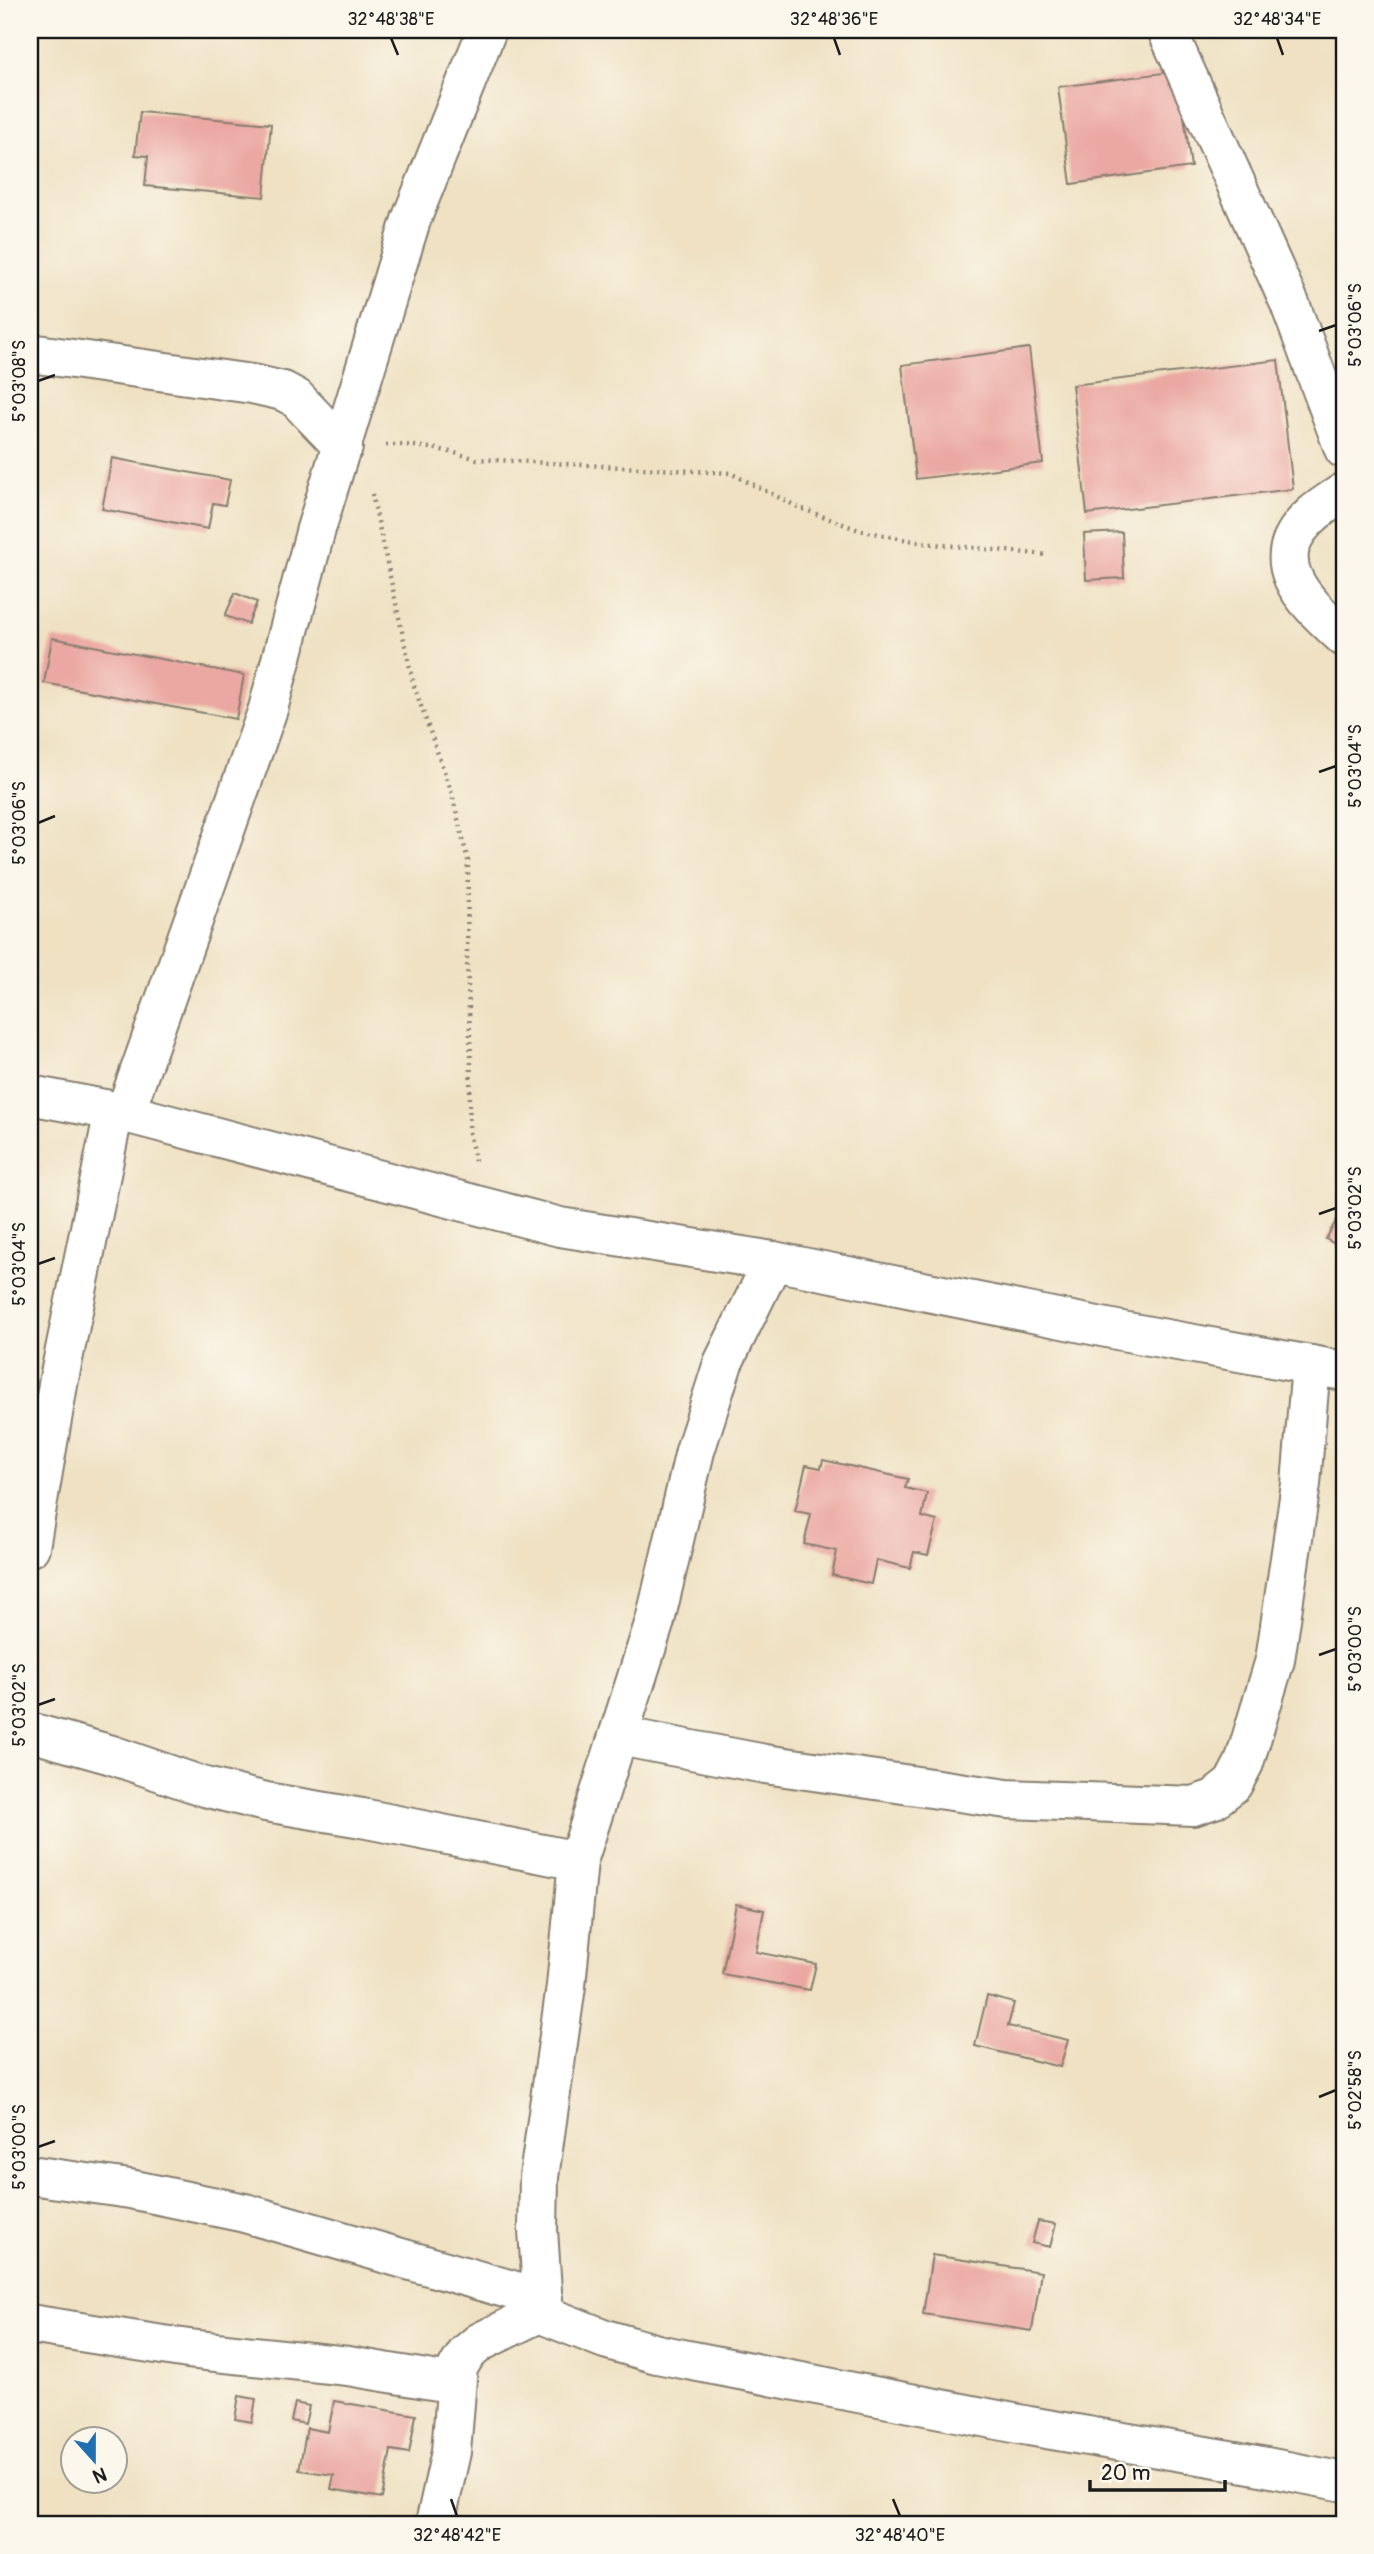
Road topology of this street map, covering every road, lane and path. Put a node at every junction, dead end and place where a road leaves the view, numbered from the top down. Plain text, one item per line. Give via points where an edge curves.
1 (487, 30) edge
2 (1167, 30) edge
3 (30, 353) edge
4 (352, 447) junction
5 (1344, 449) edge
6 (1344, 492) edge
7 (1048, 555) dead end
8 (1344, 637) edge
9 (30, 1095) edge
10 (120, 1112) junction
11 (501, 1211) junction
12 (773, 1261) junction
13 (1328, 1368) edge
14 (30, 1547) edge
15 (30, 1732) edge
16 (619, 1736) junction
17 (578, 1861) junction
18 (30, 2175) edge
19 (541, 2306) junction
20 (30, 2324) edge
21 (456, 2384) junction
22 (1344, 2482) edge
23 (435, 2524) edge

1 - 4 street via 411,220
2 - 5 street via 1290,304
3 - 4 street via 282,391
4 - 7 path via 407,444 477,459 730,473 800,508 859,530 923,543
4 - 10 street via 316,529 268,709
4 - 11 path via 414,686 452,794 468,861 469,1132 476,1164
6 - 8 street via 1313,513 1299,528 1288,552 1298,590
9 - 10 street
10 - 11 street
10 - 14 street via 59,1380
11 - 12 street via 560,1227
12 - 13 street
12 - 16 street via 723,1363 695,1451 655,1621
13 - 16 street via 1301,1484 1275,1660 1244,1763 1233,1784 1214,1799 1193,1806 1007,1799 765,1764
15 - 17 street via 242,1796
16 - 17 street
17 - 19 street via 539,2177
18 - 19 street via 130,2189 245,2213
19 - 21 street via 467,2353 458,2367
19 - 22 street via 605,2339 657,2354
20 - 21 street
21 - 23 street via 451,2452

